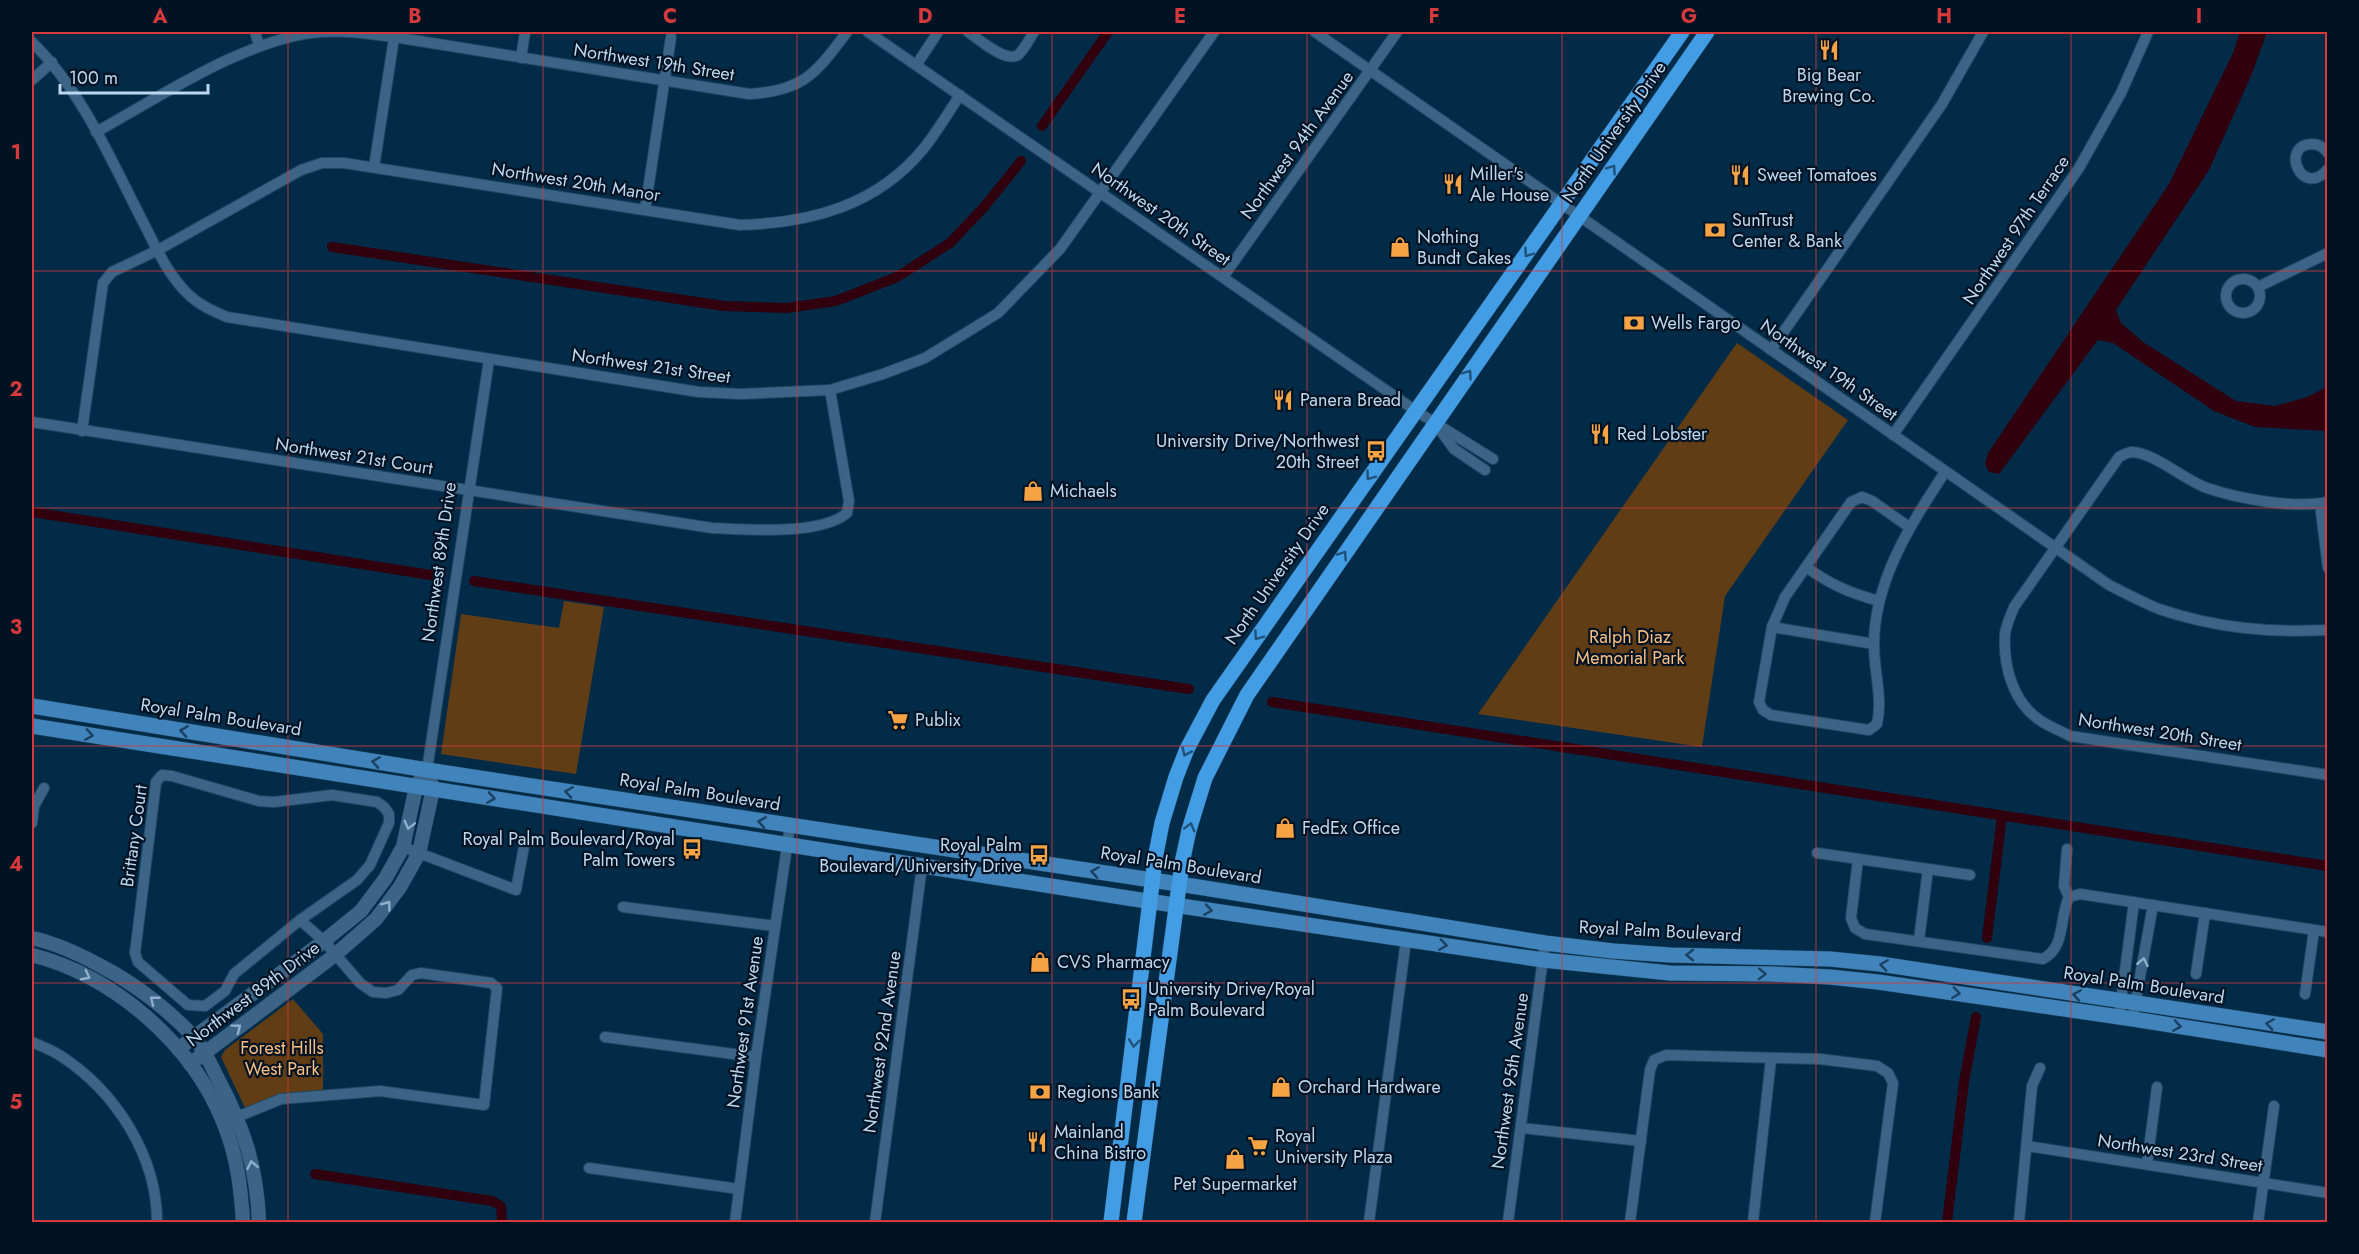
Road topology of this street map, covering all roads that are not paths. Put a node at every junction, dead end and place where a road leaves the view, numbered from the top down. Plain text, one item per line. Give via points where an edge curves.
1 (255, 32) edge
2 (525, 32) edge
3 (847, 32) edge
4 (868, 32) edge
5 (938, 32) edge
6 (968, 32) edge
7 (1034, 32) edge
8 (1214, 32) edge
9 (1315, 32) edge
10 (1397, 32) edge
11 (1682, 32) edge
12 (1707, 32) edge
13 (1983, 32) edge
14 (2148, 32) edge
15 (395, 34) edge
16 (671, 37) dead end
17 (32, 42) edge
18 (260, 45) junction
19 (521, 58) junction
20 (52, 62) junction
21 (916, 64) junction
22 (1371, 70) junction
23 (32, 80) edge
24 (665, 80) junction
25 (960, 95) junction
26 (96, 132) junction
27 (2328, 153) edge
28 (374, 168) junction
29 (2328, 170) edge
30 (1101, 192) junction
31 (1562, 205) junction
32 (645, 210) junction
33 (1579, 217) junction
34 (158, 250) junction
35 (2328, 253) edge
36 (1222, 277) junction
37 (2258, 287) dead end
38 (1771, 350) junction
39 (489, 360) junction
40 (830, 390) junction
41 (1416, 411) junction
42 (32, 422) edge
43 (1435, 422) junction
44 (82, 431) junction
45 (1893, 435) junction
46 (1493, 459) dead end
47 (1485, 471) dead end
48 (1945, 472) junction
49 (468, 490) junction
50 (2324, 503) edge
51 (1909, 527) junction
52 (2053, 548) junction
53 (1316, 551) junction
54 (1806, 567) junction
55 (2328, 568) edge
56 (1879, 601) junction
57 (1310, 603) junction
58 (1772, 627) junction
59 (2328, 630) edge
60 (1874, 644) junction
61 (32, 706) edge
62 (32, 726) edge
63 (427, 770) junction
64 (2328, 775) edge
65 (416, 787) junction
66 (45, 788) dead end
67 (433, 789) junction
68 (32, 823) edge
69 (790, 826) junction
70 (525, 841) dead end
71 (788, 844) junction
72 (403, 847) junction
73 (2067, 849) dead end
74 (419, 853) junction
75 (1816, 853) dead end
76 (1858, 859) junction
77 (922, 866) junction
78 (1928, 869) junction
79 (1970, 875) dead end
80 (1153, 880) junction
81 (1179, 884) junction
82 (2069, 897) junction
83 (1150, 901) junction
84 (2134, 902) junction
85 (1176, 905) junction
86 (2153, 905) junction
87 (622, 907) dead end
88 (2205, 913) junction
89 (1391, 917) junction
90 (300, 920) junction
91 (775, 926) junction
92 (2314, 930) junction
93 (1352, 932) junction
94 (2328, 932) edge
95 (32, 938) edge
96 (1406, 940) junction
97 (1918, 940) junction
98 (324, 941) junction
99 (1545, 943) junction
100 (32, 955) edge
101 (335, 955) junction
102 (1543, 960) junction
103 (2196, 974) dead end
104 (2305, 994) dead end
105 (2127, 1010) junction
106 (2328, 1032) edge
107 (605, 1037) dead end
108 (194, 1038) junction
109 (32, 1042) edge
110 (178, 1049) junction
111 (2328, 1050) edge
112 (204, 1053) junction
113 (756, 1058) junction
114 (1771, 1059) junction
115 (190, 1064) junction
116 (2040, 1068) dead end
117 (2157, 1087) dead end
118 (2274, 1106) dead end
119 (237, 1116) junction
120 (224, 1123) junction
121 (1521, 1128) junction
122 (1641, 1141) junction
123 (2027, 1146) junction
124 (2147, 1164) junction
125 (589, 1168) dead end
126 (2263, 1182) junction
127 (738, 1189) junction
128 (2328, 1193) edge
129 (157, 1222) edge
130 (243, 1222) edge
131 (259, 1222) edge
132 (735, 1222) edge
133 (874, 1222) edge
134 (1111, 1222) edge
135 (1134, 1222) edge
136 (1369, 1222) edge
137 (1508, 1222) edge
138 (1630, 1222) edge
139 (1753, 1222) edge
140 (1875, 1222) edge
141 (2019, 1222) edge
142 (2258, 1222) edge

1 - 18 street
2 - 19 street
3 - 24 street, Northwest 19th Street via 820,68 798,84 774,93 749,94
4 - 21 street, Northwest 20th Street
5 - 21 street
6 - 7 street via 1002,56 1011,57 1018,55
8 - 30 street, Northwest 21st Street
9 - 22 street, Northwest 19th Street
10 - 22 street, Northwest 94th Avenue
11 - 31 main road, North University Drive
33 -> 12 main road, North University Drive
13 - 38 street via 1942,104
14 - 45 street, Northwest 97th Terrace via 2121,93 2079,168
15 - 18 street, Northwest 19th Street via 320,32
15 - 19 street, Northwest 19th Street
15 - 28 street
16 - 24 street
17 - 20 street, Northwest 21st Street
18 - 26 street, Northwest 19th Street
19 - 24 street, Northwest 19th Street
20 - 23 street
20 - 26 street, Northwest 21st Street
21 - 25 street, Northwest 20th Street
22 - 31 street, Northwest 19th Street
22 - 36 street, Northwest 94th Avenue
24 - 32 street
25 - 30 street, Northwest 20th Street
25 - 32 street, Northwest 20th Manor via 924,149 896,176 869,195 840,208 777,224 740,225
26 - 34 street, Northwest 21st Street
27 - 29 street via 2319,145 2308,144 2299,150 2295,161 2299,172 2308,178 2320,177
28 - 32 street, Northwest 20th Manor
28 - 34 street, Northwest 20th Manor via 322,163 302,170
30 - 36 street, Northwest 20th Street
30 - 40 street, Northwest 21st Street via 1060,249 998,313 924,358
31 - 33 street, Northwest 19th Street
31 -> 41 main road, North University Drive
33 - 38 street, Northwest 19th Street
43 -> 33 main road, North University Drive
34 - 39 street, Northwest 21st Street via 188,294 206,308 227,316
34 - 44 street, Northwest 20th Manor via 112,272 102,283
35 - 37 street
36 - 41 street, Northwest 20th Street
38 - 45 street, Northwest 19th Street
39 - 40 street, Northwest 21st Street via 699,392
39 - 49 street, Northwest 89th Drive
40 - 49 street, Northwest 21st Court via 849,501 847,513 839,520 779,529 712,528
41 - 43 street, Northwest 20th Street
41 -> 53 main road, North University Drive
42 - 44 street, Northwest 21st Court
43 - 46 street, Northwest 20th Street
43 - 47 street, Northwest 20th Street via 1454,449
57 -> 43 main road, North University Drive
44 - 49 street, Northwest 21st Court
45 - 48 street, Northwest 19th Street
48 - 51 street
48 - 52 street, Northwest 19th Street
49 - 63 street, Northwest 89th Drive
50 - 52 street via 2275,503 2231,496 2204,487 2148,456 2130,452 2119,457
50 - 55 street
51 - 54 street via 1862,497 1851,502
51 - 56 street
52 - 59 street, Northwest 19th Street via 2109,585 2157,608 2243,630
52 - 64 street, Northwest 20th Street via 2014,607 2006,631 2010,680 2021,701 2040,720 2070,736
53 - 57 main road via 1320,569
53 -> 80 main road, North University Drive via 1199,724 1168,799
54 - 56 street via 1848,592
54 - 58 street via 1785,597
56 - 60 street
81 -> 57 main road, North University Drive via 1194,812 1216,753 1247,695
58 - 60 street
58 - 60 street via 1759,702 1762,710 1771,715 1869,730 1877,724 1880,711
63 -> 61 main road, Royal Palm Boulevard
62 -> 65 main road, Royal Palm Boulevard
63 - 65 street, Northwest 89th Drive
63 - 67 street, Northwest 89th Drive
69 -> 63 main road, Royal Palm Boulevard
65 - 67 main road, Royal Palm Boulevard
65 -> 72 street, Northwest 89th Drive
66 - 68 street via 34,806
67 -> 71 main road, Royal Palm Boulevard
67 - 74 street, Northwest 89th Drive
69 - 71 street, Northwest 91st Avenue
80 -> 69 main road, Royal Palm Boulevard
70 - 74 street via 516,890
71 - 77 main road, Royal Palm Boulevard
71 - 91 street, Northwest 91st Avenue
72 - 74 street
72 - 98 street, Northwest 89th Drive via 361,910
73 - 82 street via 2064,886
101 -> 74 street, Northwest 89th Drive via 376,919
75 - 76 street
76 - 78 street
76 - 97 street via 1851,918 1855,928 1865,934
77 - 83 main road, Royal Palm Boulevard
77 - 133 street, Northwest 92nd Avenue
78 - 79 street
78 - 97 street
80 - 81 main road, Royal Palm Boulevard
80 - 83 main road, North University Drive
81 - 85 main road, North University Drive
81 - 89 main road, Royal Palm Boulevard
82 - 84 street via 2080,894
82 - 97 street via 2054,954 2043,959
83 - 85 main road, Royal Palm Boulevard
83 -> 134 main road, North University Drive
84 - 86 street
84 - 105 street
85 -> 93 main road, Royal Palm Boulevard
85 - 135 main road, North University Drive
86 - 88 street
105 -> 86 street
87 - 91 street
88 - 92 street
88 - 103 street
89 - 93 main road
89 - 99 main road, Royal Palm Boulevard
90 - 90 street, Brittany Court via 357,880 370,865 389,823 384,807 377,802 332,795 259,801 162,776 156,782 135,953 138,962 188,1005 206,1006 225,991 234,974
90 - 98 street
91 - 113 street, Northwest 91st Avenue
92 - 94 street
92 - 104 street
93 - 96 main road, Royal Palm Boulevard
108 -> 95 street via 127,979 76,952
96 -> 102 main road, Royal Palm Boulevard
96 - 136 street
98 - 101 street
98 - 108 street, Northwest 89th Drive
99 - 102 street, Northwest 95th Avenue
105 -> 99 main road, Royal Palm Boulevard via 1946,974 1830,959 1670,955
100 -> 110 street via 76,971 117,994
112 -> 101 street, Northwest 89th Drive
101 - 119 street via 373,992 398,990 412,975 421,973 491,983 497,988 484,1105 380,1091 281,1099
102 -> 105 main road, Royal Palm Boulevard via 1670,973 1830,977
102 - 121 street, Northwest 95th Avenue
106 -> 105 main road, Royal Palm Boulevard
105 -> 111 main road, Royal Palm Boulevard
107 - 113 street
108 - 110 street, Northwest 89th Drive
108 - 112 street
109 - 129 street via 60,1056 112,1100 147,1164 157,1204
110 - 115 street
112 - 115 street, Northwest 89th Drive
112 - 119 street
113 - 127 street, Northwest 91st Avenue
114 - 122 street via 1666,1055 1654,1060
114 - 139 street
114 - 140 street via 1820,1059 1877,1066 1888,1072 1893,1083
115 - 120 street
116 - 123 street via 2032,1086
117 - 124 street
118 - 126 street
119 - 120 street
131 -> 119 street via 252,1159
120 - 130 street via 241,1186
121 - 122 street
121 - 137 street, Northwest 95th Avenue
122 - 138 street
123 - 124 street, Northwest 23rd Street
123 - 141 street
124 - 126 street, Northwest 23rd Street
125 - 127 street
126 - 128 street, Northwest 23rd Street
126 - 142 street
127 - 132 street, Northwest 91st Avenue

